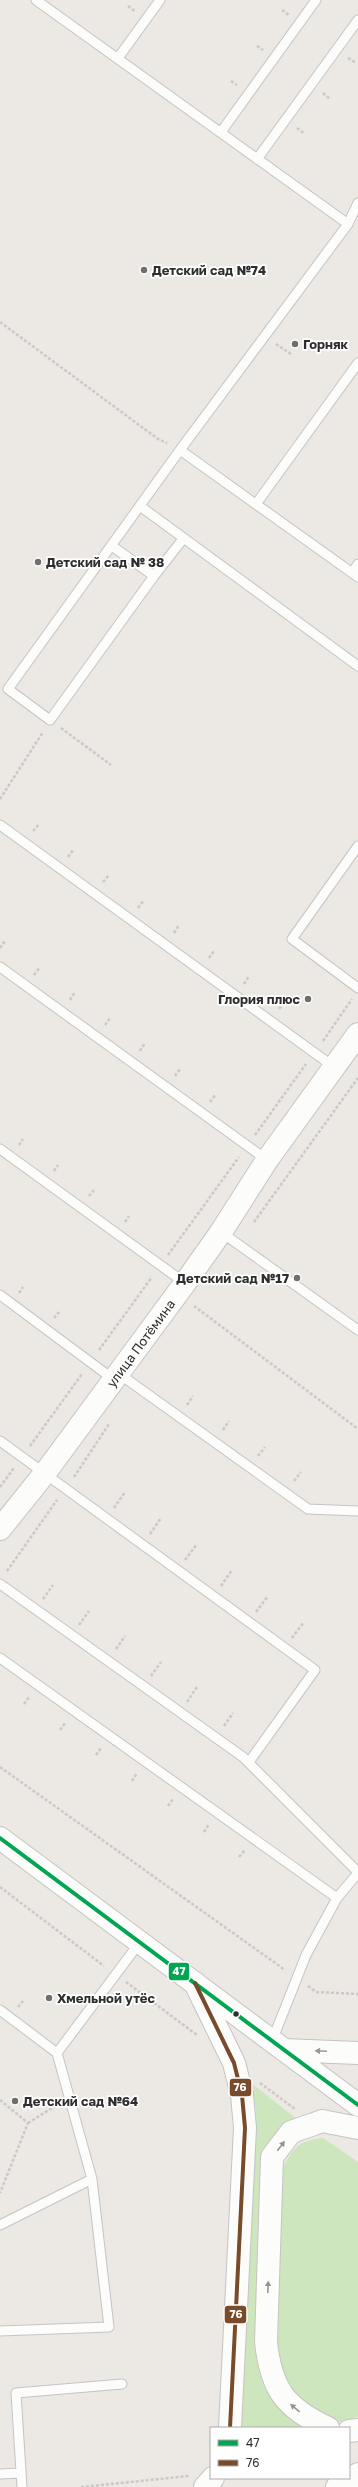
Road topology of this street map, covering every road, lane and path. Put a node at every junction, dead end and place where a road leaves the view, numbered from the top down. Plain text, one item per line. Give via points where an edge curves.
1 (36, 0) edge
2 (160, 0) edge
3 (316, 0) edge
4 (358, 20) edge
5 (118, 58) junction
6 (221, 132) junction
7 (257, 159) junction
8 (358, 203) edge
9 (348, 224) junction
10 (0, 322) edge
11 (358, 363) edge
12 (180, 450) junction
13 (256, 504) junction
14 (140, 506) junction
15 (183, 539) junction
16 (112, 546) junction
17 (358, 564) edge
18 (355, 575) edge
19 (154, 576) junction
20 (358, 666) edge
21 (50, 720) junction
22 (111, 765) dead end
23 (0, 799) edge
24 (0, 825) edge
25 (358, 846) edge
26 (5, 942) dead end
27 (0, 948) edge
28 (0, 967) edge
29 (358, 988) edge
30 (354, 998) dead end
31 (358, 1034) edge
32 (314, 1052) junction
33 (334, 1067) junction
34 (247, 1145) junction
35 (0, 1149) edge
36 (266, 1160) junction
37 (221, 1232) junction
38 (161, 1265) junction
39 (185, 1283) junction
40 (0, 1295) edge
41 (193, 1306) dead end
42 (358, 1330) edge
43 (91, 1361) junction
44 (116, 1376) junction
45 (358, 1430) edge
46 (0, 1441) edge
47 (22, 1457) junction
48 (45, 1473) junction
49 (0, 1487) edge
50 (125, 1492) dead end
51 (358, 1511) edge
52 (106, 1518) junction
53 (161, 1518) dead end
54 (0, 1529) edge
55 (142, 1544) junction
56 (197, 1544) dead end
57 (178, 1570) junction
58 (232, 1570) dead end
59 (0, 1584) edge
60 (213, 1596) junction
61 (268, 1596) dead end
62 (249, 1622) junction
63 (304, 1622) dead end
64 (285, 1648) junction
65 (0, 1658) edge
66 (248, 1762) junction
67 (0, 1767) edge
68 (0, 1838) edge
69 (358, 1872) edge
70 (0, 1887) edge
71 (337, 1898) junction
72 (140, 1942) junction
73 (115, 1974) junction
74 (296, 1978) junction
75 (195, 1983) junction
76 (358, 1994) edge
77 (0, 2010) edge
78 (203, 2040) dead end
79 (278, 2045) junction
80 (57, 2053) junction
81 (358, 2053) edge
82 (234, 2063) junction
83 (69, 2097) junction
84 (0, 2100) edge
85 (358, 2105) edge
86 (28, 2123) junction
87 (314, 2124) junction
88 (358, 2128) edge
89 (92, 2179) junction
90 (0, 2193) edge
91 (0, 2226) edge
92 (0, 2331) edge
93 (122, 2384) dead end
94 (230, 2427) edge
95 (326, 2427) edge
96 (21, 2473) junction
97 (0, 2474) edge
98 (350, 2479) edge
99 (204, 2480) edge
100 (22, 2487) edge
101 (81, 2487) edge
102 (337, 2487) edge

1 - 5 lane
2 - 5 lane
3 - 6 lane
4 - 7 lane
5 - 6 lane
6 - 7 lane
7 - 9 lane
8 - 9 lane
9 - 12 lane
10 - 12 path via 158,439
11 - 13 lane
12 - 13 lane
12 - 14 lane
13 - 18 lane
14 - 15 lane
14 - 16 lane
15 - 19 lane
15 - 20 lane
16 - 19 lane
16 - 21 lane via 8,690
17 - 18 lane
19 - 21 lane
21 - 22 path
21 - 23 path
24 - 32 lane
25 - 29 lane via 292,939
26 - 27 path
28 - 34 lane
30 - 32 path
31 - 33 main road, улица Потёмина
32 - 33 lane
32 - 34 path
33 - 36 main road, улица Потёмина
34 - 36 lane
34 - 38 path
35 - 38 lane
36 - 37 main road, улица Потёмина
37 - 39 main road, улица Потёмина
37 - 42 lane
38 - 39 lane
38 - 43 path
39 - 44 main road, улица Потёмина
40 - 43 lane
41 - 45 path
43 - 44 lane
43 - 47 path
44 - 48 main road, улица Потёмина
44 - 51 lane via 308,1509
46 - 47 lane
47 - 48 lane
47 - 49 path
48 - 52 lane
48 - 54 main road, улица Потёмина
50 - 52 path
52 - 55 lane
53 - 55 path
55 - 57 lane
56 - 57 path
57 - 60 lane
58 - 60 path
59 - 66 lane
60 - 62 lane
61 - 62 path
62 - 64 lane
63 - 64 path
64 - 66 lane via 315,1670
65 - 71 lane
66 - 69 lane
67 - 74 path
68 - 72 main road
69 - 71 lane
70 - 73 path
71 - 74 lane
72 - 73 lane
72 - 75 main road
73 - 78 path
73 - 80 lane
74 - 76 path via 316,1992
74 - 79 lane
75 - 79 main road
75 - 82 main road
77 - 80 lane
81 -> 79 main road
79 - 85 main road
80 - 83 lane
82 - 87 path
82 - 94 main road via 242,2095 245,2128
83 - 86 path
83 - 89 lane
84 - 86 path
86 - 90 path
87 - 88 main road via 322,2122
95 -> 87 main road via 306,2418 276,2387 269,2368 266,2342 272,2157 291,2132
89 - 91 lane
89 - 92 lane via 109,2327
93 - 96 lane via 16,2393
96 - 97 lane
96 - 100 lane
98 - 102 main road
99 - 101 path

